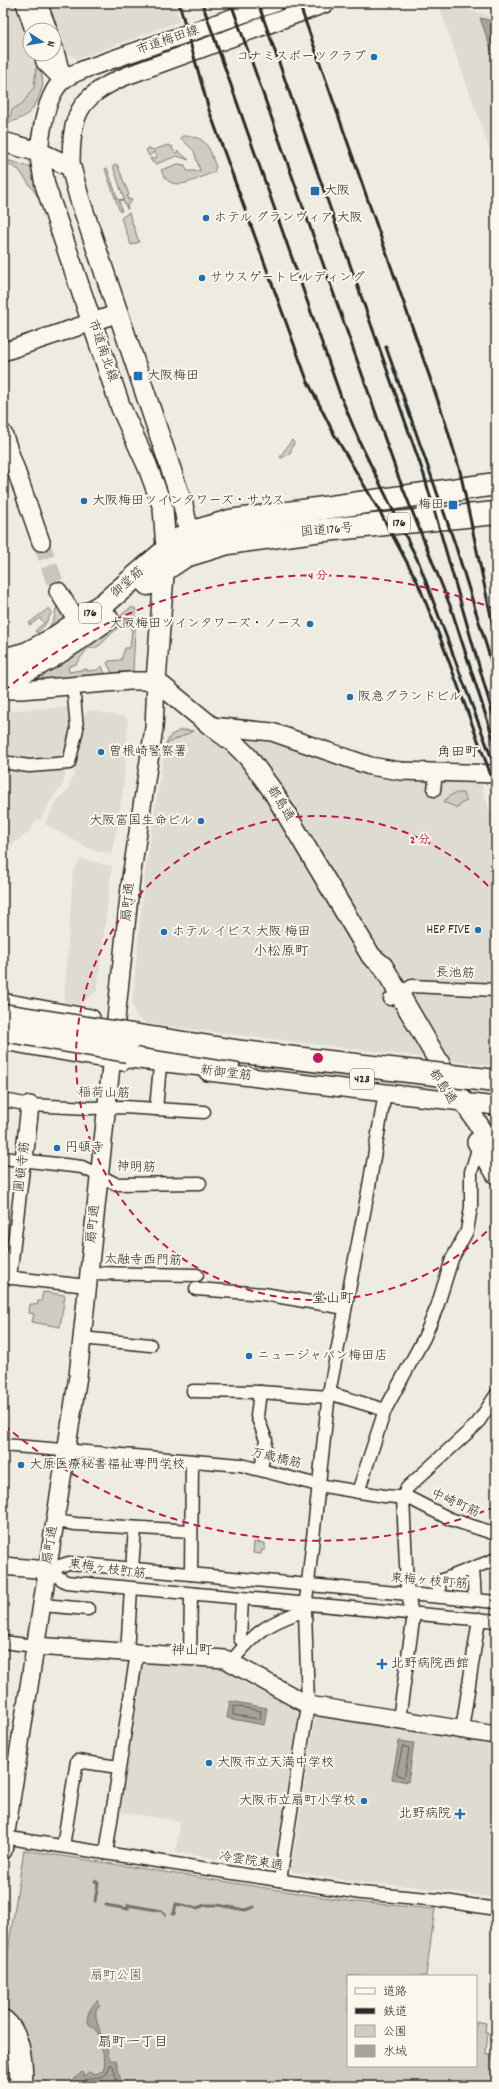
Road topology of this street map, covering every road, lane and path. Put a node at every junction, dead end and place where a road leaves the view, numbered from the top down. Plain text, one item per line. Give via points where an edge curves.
1 (25, 3) edge
2 (38, 3) edge
3 (275, 3) edge
4 (327, 3) edge
5 (31, 22) edge
6 (45, 22) edge
7 (45, 62) edge
8 (58, 62) edge
9 (126, 76) junction
10 (63, 80) junction
11 (3, 142) edge
12 (39, 152) junction
13 (71, 167) junction
14 (119, 313) junction
15 (92, 321) junction
16 (3, 352) edge
17 (3, 433) edge
18 (496, 484) edge
19 (496, 513) edge
20 (189, 533) junction
21 (41, 542) tunnel mouth
22 (176, 552) junction
23 (164, 570) junction
24 (58, 591) tunnel mouth
25 (161, 594) junction
26 (80, 619) junction
27 (3, 660) edge
28 (3, 679) edge
29 (156, 681) junction
30 (73, 685) junction
31 (3, 690) edge
32 (211, 726) junction
33 (3, 762) edge
34 (436, 773) junction
35 (496, 774) edge
36 (434, 790) dead end
37 (496, 990) edge
38 (400, 993) junction
39 (3, 1002) edge
40 (3, 1008) edge
41 (3, 1015) edge
42 (3, 1023) edge
43 (117, 1023) junction
44 (3, 1030) edge
45 (3, 1035) edge
46 (3, 1042) edge
47 (235, 1058) junction
48 (112, 1061) junction
49 (160, 1066) junction
50 (436, 1068) junction
51 (496, 1072) edge
52 (496, 1081) edge
53 (385, 1093) junction
54 (496, 1095) edge
55 (457, 1101) junction
56 (3, 1103) edge
57 (30, 1105) junction
58 (496, 1106) edge
59 (107, 1107) junction
60 (156, 1109) junction
61 (204, 1112) dead end
62 (487, 1149) edge
63 (3, 1158) edge
64 (24, 1160) junction
65 (496, 1174) edge
66 (99, 1176) junction
67 (200, 1182) dead end
68 (197, 1276) dead end
69 (7, 1277) edge
70 (88, 1279) junction
71 (196, 1289) dead end
72 (345, 1308) junction
73 (82, 1338) junction
74 (150, 1345) dead end
75 (193, 1391) dead end
76 (260, 1392) junction
77 (496, 1394) edge
78 (329, 1395) junction
79 (384, 1410) junction
80 (3, 1445) edge
81 (66, 1451) junction
82 (192, 1461) junction
83 (261, 1469) junction
84 (318, 1485) junction
85 (358, 1492) junction
86 (403, 1497) junction
87 (55, 1521) junction
88 (135, 1528) junction
89 (191, 1531) junction
90 (496, 1534) edge
91 (496, 1559) edge
92 (3, 1566) edge
93 (473, 1568) junction
94 (132, 1569) junction
95 (47, 1570) junction
96 (191, 1574) junction
97 (307, 1585) junction
98 (131, 1588) junction
99 (191, 1594) junction
100 (410, 1594) junction
101 (438, 1596) junction
102 (242, 1599) junction
103 (475, 1600) junction
104 (496, 1602) edge
105 (42, 1605) junction
106 (305, 1607) junction
107 (88, 1609) dead end
108 (413, 1614) junction
109 (479, 1620) junction
110 (496, 1621) edge
111 (3, 1642) edge
112 (246, 1644) junction
113 (36, 1646) junction
114 (132, 1653) junction
115 (190, 1656) junction
116 (230, 1662) junction
117 (308, 1705) junction
118 (399, 1720) junction
119 (462, 1730) junction
120 (496, 1735) edge
121 (118, 1767) junction
122 (4, 1842) edge
123 (63, 1846) junction
124 (106, 1853) junction
125 (280, 1880) junction
126 (496, 1909) edge
127 (3, 2021) edge
128 (17, 2046) junction
129 (8, 2086) edge
130 (14, 2086) edge
131 (21, 2086) edge

1 - 5 street
2 - 6 street
3 - 10 street, 市道梅田線 via 85,69
4 - 9 street, 市道梅田線
7 - 10 street
8 - 10 street
9 - 10 street
9 - 13 street via 100,88 88,98 79,112 72,137
10 - 12 street via 47,109
11 - 12 main road
12 - 13 main road
12 - 15 main road, 市道南北線 via 45,185
13 - 14 main road
14 - 15 street
14 - 20 main road via 184,505
15 - 16 street
15 - 22 main road, 市道南北線 via 128,425 159,493 166,525
17 - 21 street
18 - 20 highway, 国道176号 / 176 via 230,521
19 - 22 highway, 国道176号 / 176 via 315,531
20 - 22 highway, 国道176号 / 176
22 - 23 highway, 国道176号 / 176
22 - 25 main road
22 - 26 highway, 御堂筋 / 176
23 - 25 main road, 扇町通
23 - 28 highway, 御堂筋 / 176 via 106,619 57,654 24,673
24 - 26 street via 70,610
25 - 29 main road, 扇町通
26 - 27 highway, 御堂筋 / 176 via 52,640 28,653
29 - 30 street
29 - 32 main road, 都島通
29 - 43 street, 扇町通 via 154,728 132,871
30 - 31 street
30 - 33 street via 77,729 69,763 28,766
32 - 34 street via 272,732 370,766
32 - 38 main road, 都島通 via 241,749 261,774 372,956 383,966
34 - 35 street
34 - 36 street
37 - 38 street, 長池筋
38 - 50 main road, 都島通
39 - 43 street
40 - 47 highway, 423, bridge via 204,1043
41 - 47 highway, 423, bridge
42 - 47 highway, 423 via 130,1046
43 - 48 street, 扇町通
43 - 50 street
44 - 47 highway, 423, bridge via 127,1051
45 - 47 highway, 423 via 125,1056 197,1064
46 - 48 street, 新御堂筋
47 - 52 highway, 423, bridge
47 - 54 highway, 新御堂筋 / 423
48 - 49 street, 新御堂筋
48 - 59 street, 扇町通
49 - 53 street, 新御堂筋
49 - 60 street
50 - 51 street
50 - 55 main road, 都島通
53 - 55 street, 新御堂筋
53 - 72 street
55 - 58 street, 新御堂筋
55 - 62 main road, 都島通
56 - 57 street, 稲荷山筋 via 9,1101
57 - 59 street, 稲荷山筋
57 - 64 street, 圓頓寺筋
59 - 60 street, 稲荷山筋
59 - 66 street, 扇町通
60 - 61 street, 稲荷山筋
62 - 65 main road, 都島通
62 - 79 street via 471,1172 471,1207 466,1231 452,1258 437,1307 419,1348
63 - 64 street, 神明筋
64 - 66 street, 神明筋 via 82,1167
64 - 69 street, 圓頓寺筋
66 - 67 street, 神明筋 via 116,1184
66 - 70 street, 扇町通
68 - 70 street, 太融寺西門筋
69 - 70 street, 太融寺西門筋
70 - 73 street, 扇町通
71 - 72 street via 264,1294
72 - 78 street
73 - 74 street
73 - 81 street, 扇町通
75 - 76 street
76 - 78 street
76 - 83 street via 257,1416 266,1440
77 - 86 street via 477,1424 407,1488
78 - 79 street
78 - 84 street
79 - 85 street
80 - 81 street, 万歳橋筋
81 - 82 street, 万歳橋筋
81 - 87 street, 扇町通
82 - 83 street, 万歳橋筋
82 - 89 street
83 - 84 street, 万歳橋筋
84 - 85 street, 万歳橋筋
84 - 97 street
85 - 86 street, 万歳橋筋
86 - 90 street, 中崎町筋 via 450,1519
86 - 100 street via 407,1586
87 - 88 street
87 - 95 street, 扇町通
88 - 89 street
88 - 94 street
89 - 96 street
91 - 93 street
92 - 95 street
93 - 101 street via 440,1581
93 - 103 street
94 - 95 street, 東梅ヶ枝町筋 via 69,1563
94 - 96 street, 東梅ヶ枝町筋
95 - 98 street, 東梅ヶ枝町筋 via 66,1582
95 - 105 street, 扇町通
96 - 97 street, 東梅ヶ枝町筋
97 - 100 street, 東梅ヶ枝町筋
97 - 106 street
98 - 99 street, 東梅ヶ枝町筋
98 - 114 street
99 - 102 street, 東梅ヶ枝町筋
99 - 115 street
100 - 101 street, 東梅ヶ枝町筋
100 - 108 street
101 - 103 street, 東梅ヶ枝町筋
102 - 106 street, 東梅ヶ枝町筋
102 - 112 street via 240,1639
103 - 104 street, 東梅ヶ枝町筋
105 - 107 street
105 - 113 street, 扇町通
106 - 108 street, 東梅ヶ枝町筋
106 - 112 street via 271,1623
106 - 117 street
108 - 109 street, 東梅ヶ枝町筋
108 - 118 street
109 - 110 street, 東梅ヶ枝町筋
109 - 119 street
111 - 113 street
112 - 116 street
113 - 114 street
113 - 122 street, 扇町通
114 - 115 street
114 - 121 street
115 - 116 street via 225,1659
116 - 117 street
117 - 118 street
117 - 125 street
118 - 119 street
119 - 120 street
121 - 123 street via 77,1760
121 - 124 street
122 - 123 street, 冷雲院東通
123 - 124 street, 冷雲院東通
124 - 125 street, 冷雲院東通
125 - 126 street, 冷雲院東通 via 361,1893 440,1900
127 - 128 highway via 10,2028
128 - 129 highway
128 - 130 highway
128 - 131 highway via 22,2070

